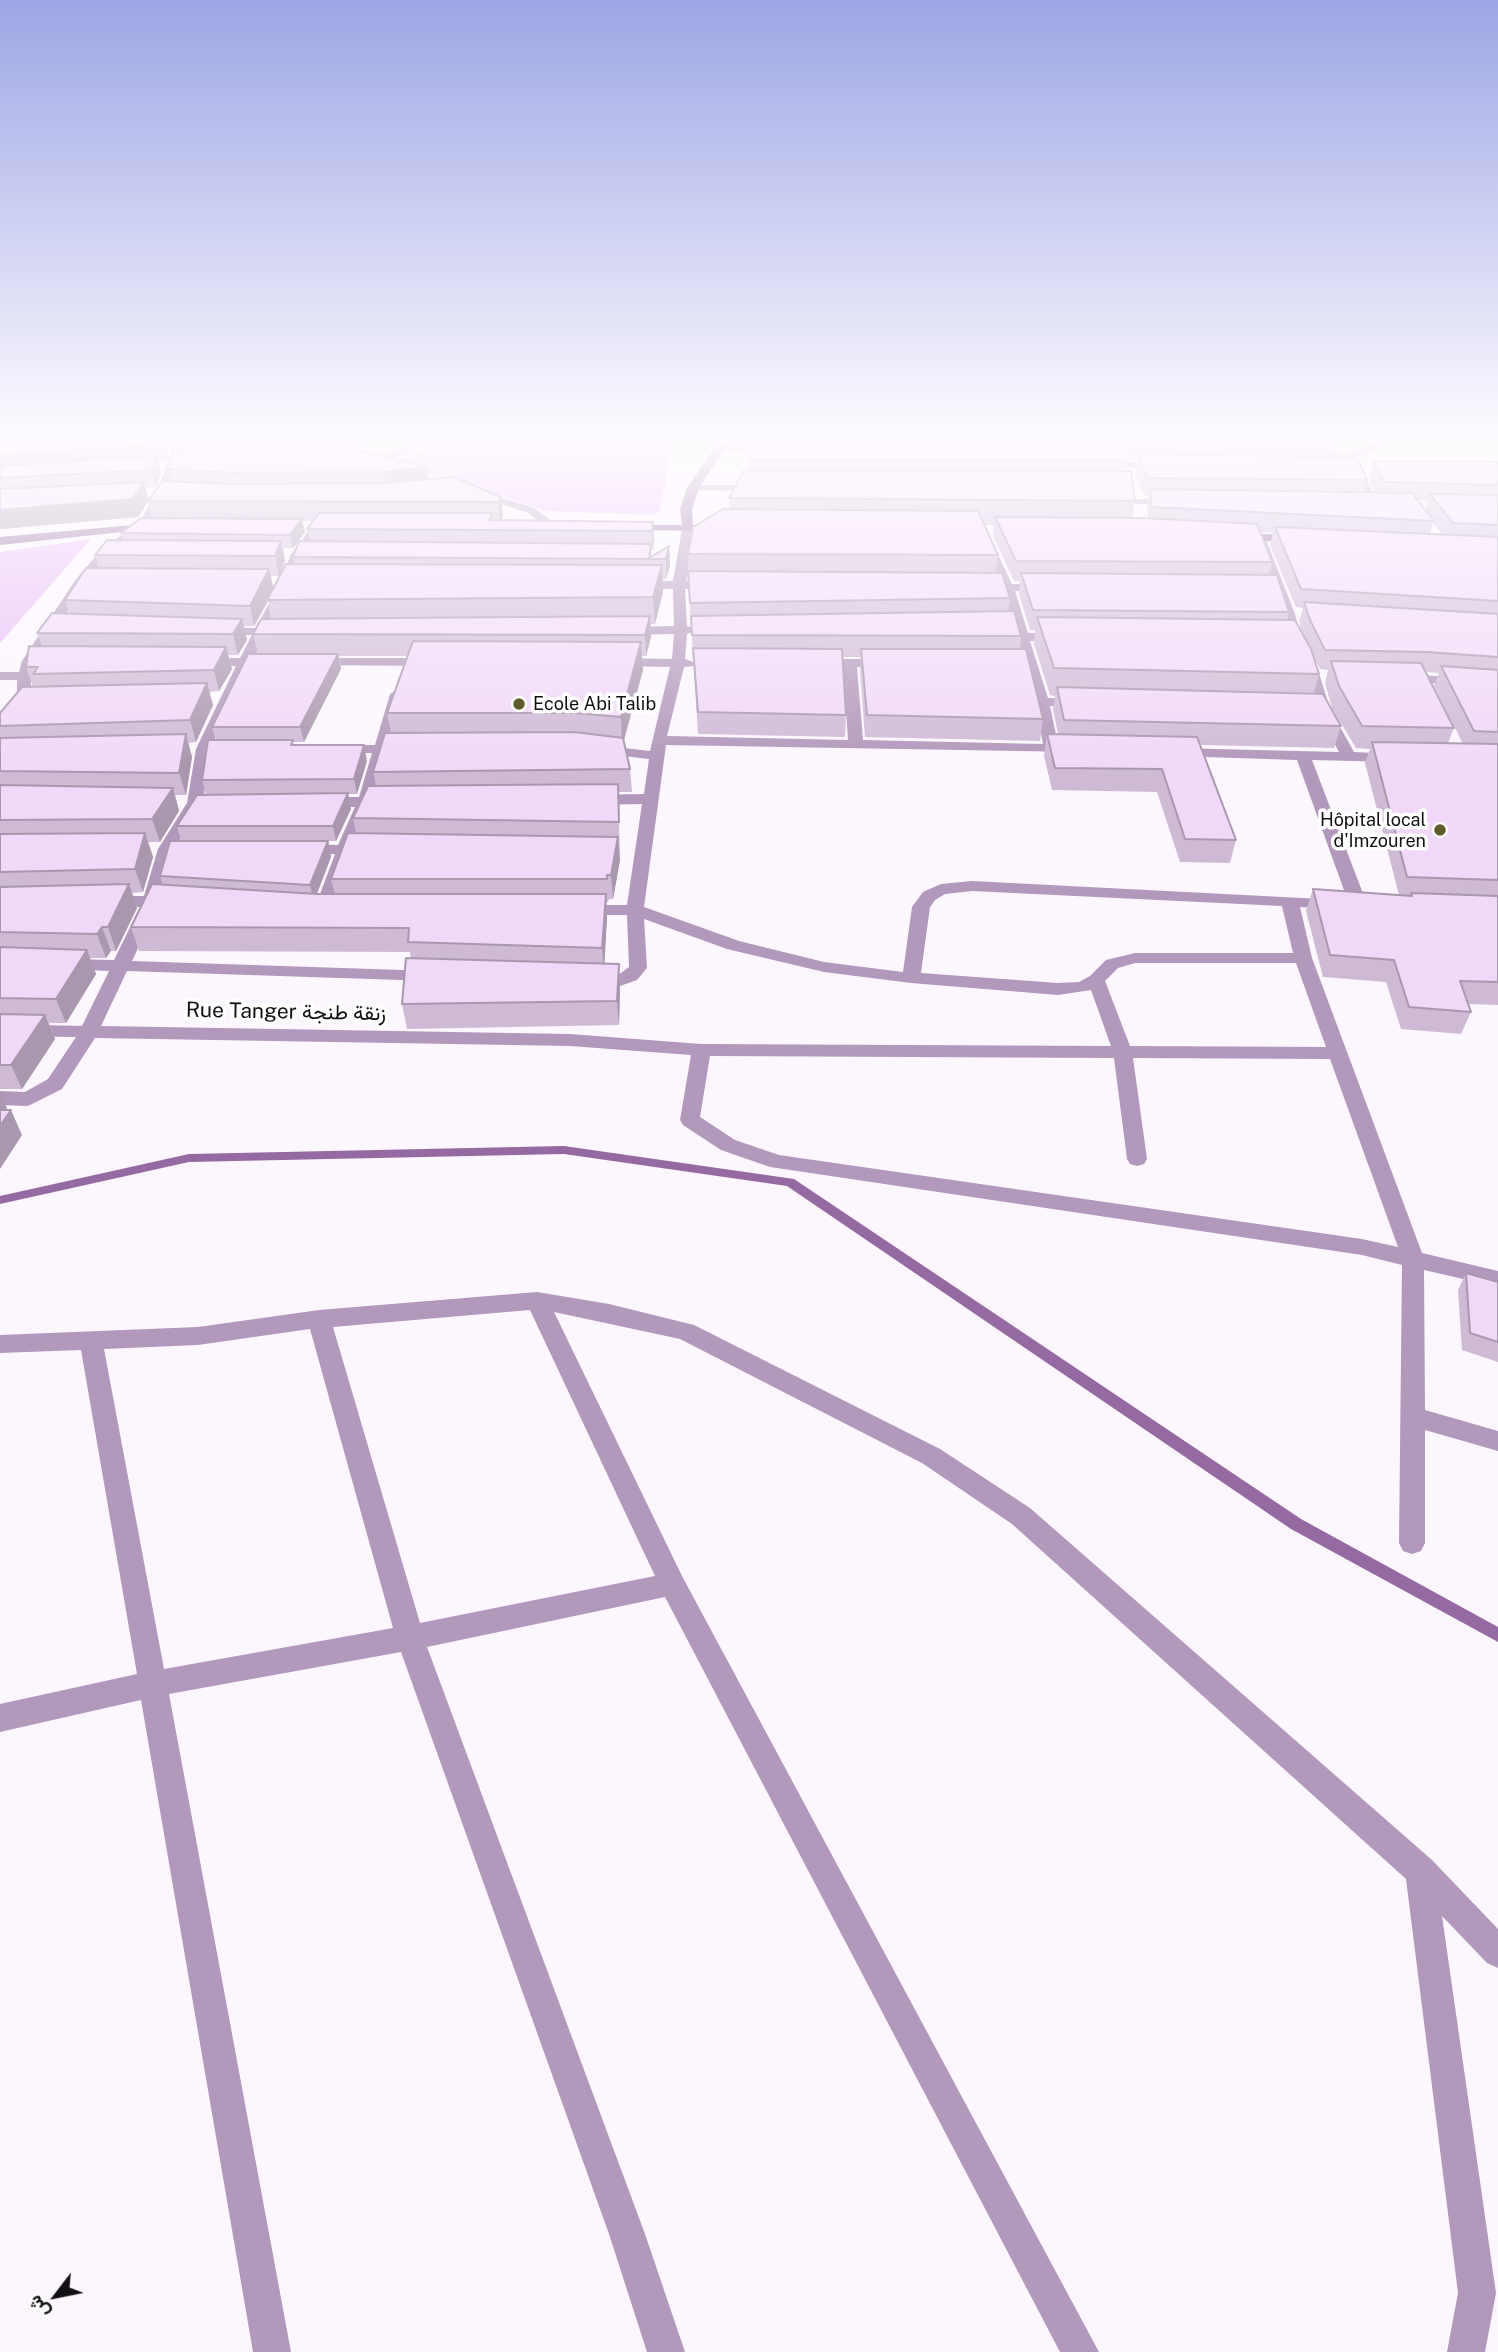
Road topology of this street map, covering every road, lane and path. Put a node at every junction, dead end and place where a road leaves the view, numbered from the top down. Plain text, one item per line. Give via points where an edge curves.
1 (110, 550) edge
2 (295, 550) edge
3 (679, 550) edge
4 (995, 550) edge
5 (1262, 550) edge
6 (106, 553) junction
7 (133, 553) edge
8 (291, 556) junction
9 (310, 556) edge
10 (625, 584) edge
11 (679, 585) junction
12 (734, 585) edge
13 (966, 587) edge
14 (1007, 587) junction
15 (1062, 588) edge
16 (1015, 629) junction
17 (681, 630) junction
18 (709, 630) edge
19 (208, 631) edge
20 (611, 631) edge
21 (303, 632) edge
22 (261, 633) junction
23 (1076, 637) edge
24 (192, 662) edge
25 (246, 662) junction
26 (406, 662) junction
27 (447, 662) edge
28 (596, 662) edge
29 (678, 663) junction
30 (701, 663) edge
31 (794, 663) edge
32 (850, 663) junction
33 (905, 663) edge
34 (0, 676) edge
35 (24, 676) junction
36 (1394, 678) edge
37 (1498, 684) edge
38 (1042, 702) junction
39 (1095, 703) edge
40 (0, 730) edge
41 (856, 744) junction
42 (576, 748) edge
43 (659, 748) junction
44 (1051, 748) junction
45 (326, 749) edge
46 (380, 749) junction
47 (420, 749) edge
48 (1091, 749) edge
49 (1157, 751) edge
50 (1303, 755) junction
51 (1349, 757) junction
52 (1404, 758) edge
53 (652, 799) junction
54 (570, 800) edge
55 (299, 802) edge
56 (365, 802) junction
57 (406, 802) edge
58 (159, 849) junction
59 (192, 849) edge
60 (282, 849) edge
61 (345, 849) junction
62 (386, 850) edge
63 (152, 900) junction
64 (83, 902) edge
65 (191, 903) edge
66 (1290, 903) junction
67 (323, 910) edge
68 (567, 910) edge
69 (635, 910) junction
70 (1303, 958) junction
71 (43, 964) edge
72 (118, 966) junction
73 (453, 976) edge
74 (911, 978) junction
75 (578, 980) edge
76 (1096, 981) junction
77 (0, 1030) edge
78 (89, 1031) junction
79 (701, 1050) junction
80 (1123, 1052) junction
81 (1339, 1053) junction
82 (0, 1098) edge
83 (1137, 1159) dead end
84 (1413, 1259) junction
85 (1498, 1279) edge
86 (537, 1301) junction
87 (319, 1319) junction
88 (91, 1340) junction
89 (0, 1344) edge
90 (1413, 1417) junction
91 (1498, 1441) edge
92 (1412, 1543) dead end
93 (672, 1584) junction
94 (410, 1637) junction
95 (152, 1684) junction
96 (0, 1718) edge
97 (1421, 1871) junction
98 (1498, 1952) edge
99 (272, 2352) edge
100 (666, 2352) edge
101 (1080, 2352) edge
102 (1466, 2352) edge

1 - 6 street
2 - 8 street
3 - 11 street
4 - 14 street
5 - 51 street via 1273,589 1296,614 1288,640 1320,676 1316,708
6 - 7 street
6 - 35 street
8 - 9 street
8 - 22 street via 286,583
10 - 11 street
11 - 12 street
11 - 17 street
13 - 14 street
14 - 15 street
14 - 16 street
16 - 23 street
16 - 38 street via 1022,664
17 - 18 street
17 - 20 street
17 - 29 street
19 - 22 street
21 - 22 street
22 - 25 street
24 - 25 street
25 - 26 street
25 - 58 street via 219,698 203,750 194,803
26 - 27 street
26 - 46 street
28 - 29 street
29 - 30 street
29 - 43 street
31 - 32 street
32 - 33 street
32 - 41 street
34 - 35 street
35 - 40 street via 31,701
36 - 37 street via 1424,684
38 - 39 street
38 - 44 street
41 - 43 street
41 - 44 street
42 - 43 street
43 - 53 street
44 - 48 street
45 - 46 street
46 - 47 street
46 - 56 street
49 - 50 street
50 - 51 street
50 - 66 street via 1364,904
51 - 52 street
53 - 54 street
53 - 69 street via 635,853
55 - 56 street
56 - 57 street
56 - 61 street
58 - 59 street
58 - 63 street
60 - 61 street
61 - 62 street
61 - 67 street
63 - 64 street
63 - 65 street
63 - 72 street
66 - 70 street
66 - 74 street via 972,886 941,889 921,907
68 - 69 street
69 - 74 street via 733,945 824,967
69 - 75 street via 638,968 620,981
70 - 76 street via 1135,958 1112,964
70 - 81 street
71 - 72 street
72 - 73 street
72 - 78 street
74 - 76 street via 1058,989
76 - 80 street
77 - 78 street, Rue Tanger زنقة طنجة
78 - 79 street, Rue Tanger زنقة طنجة via 570,1040
78 - 82 street via 55,1084 28,1099
79 - 80 street, Rue Tanger زنقة طنجة
79 - 84 street via 690,1120 727,1145 776,1162 1349,1245
80 - 81 street, Rue Tanger زنقة طنجة
80 - 83 street
81 - 84 street
84 - 85 street
84 - 90 street
86 - 87 street
86 - 93 street
86 - 97 street via 686,1331 932,1456 1021,1516
87 - 88 street via 198,1336
87 - 94 street
88 - 89 street
88 - 95 street
90 - 91 street
90 - 92 street
93 - 94 street
93 - 101 street
94 - 95 street
94 - 100 street
95 - 96 street
95 - 99 street
97 - 98 street
97 - 102 street via 1477,2293

